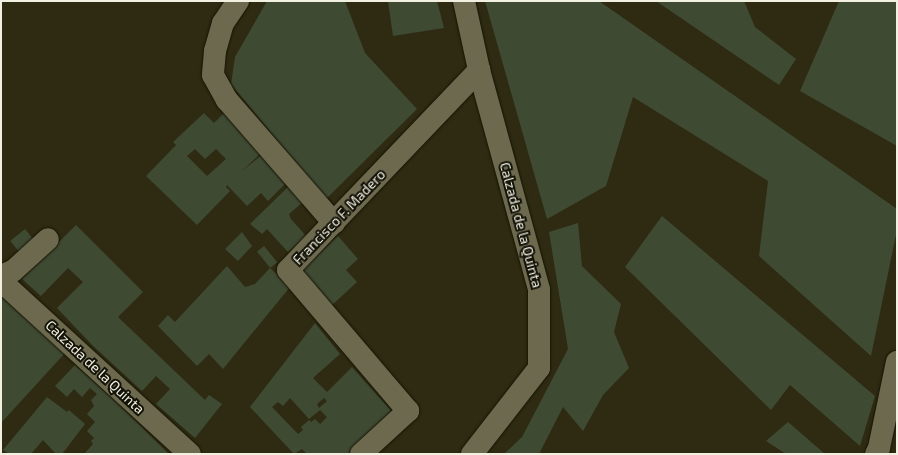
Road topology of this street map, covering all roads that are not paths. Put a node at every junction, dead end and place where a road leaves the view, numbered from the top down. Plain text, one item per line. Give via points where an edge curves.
1 (238, 1) edge
2 (464, 1) edge
3 (479, 70) junction
4 (334, 223) junction
5 (48, 239) dead end
6 (1, 276) edge
7 (1, 281) edge
8 (897, 362) edge
9 (190, 454) edge
10 (361, 454) edge
11 (472, 454) edge
12 (876, 454) edge

1 - 4 street via 223,23 215,51 213,75 227,100
2 - 3 street, Calzada de la Quinta
3 - 4 street, Francisco F. Madero
3 - 11 street, Calzada de la Quinta via 538,290 539,368
4 - 10 street, Francisco F. Madero via 288,270 408,411
5 - 6 street via 13,271
7 - 9 street, Calzada de la Quinta
8 - 12 street

